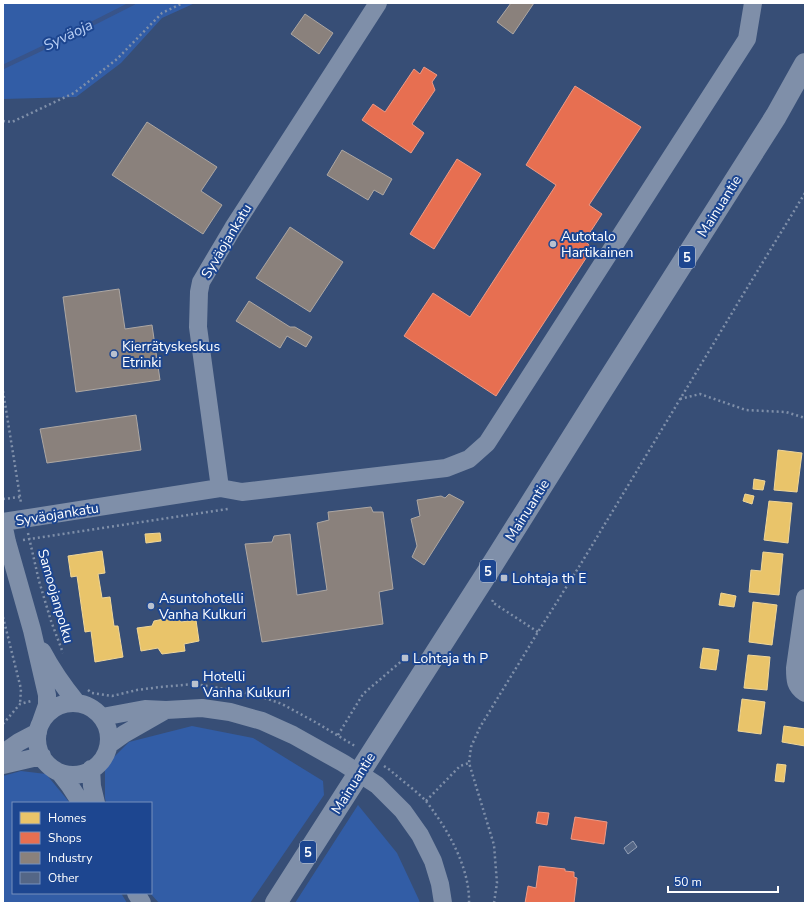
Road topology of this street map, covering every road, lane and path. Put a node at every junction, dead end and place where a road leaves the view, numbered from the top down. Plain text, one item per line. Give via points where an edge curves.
1 (183, 3) edge
2 (378, 3) edge
3 (753, 3) edge
4 (805, 64) edge
5 (805, 80) edge
6 (776, 116) junction
7 (3, 121) edge
8 (804, 194) edge
9 (3, 391) edge
10 (680, 399) junction
11 (805, 418) edge
12 (220, 488) junction
13 (20, 497) junction
14 (3, 499) edge
15 (228, 509) dead end
16 (25, 519) junction
17 (3, 522) edge
18 (30, 539) junction
19 (7, 542) junction
20 (495, 596) dead end
21 (805, 598) edge
22 (3, 617) edge
23 (32, 630) junction
24 (538, 632) junction
25 (405, 658) dead end
26 (65, 659) dead end
27 (65, 689) junction
28 (238, 691) dead end
29 (805, 693) edge
30 (47, 695) junction
31 (77, 703) junction
32 (20, 704) junction
33 (166, 710) junction
34 (102, 718) junction
35 (3, 724) edge
36 (40, 727) junction
37 (338, 735) dead end
38 (110, 744) junction
39 (3, 753) edge
40 (42, 756) junction
41 (470, 763) junction
42 (3, 765) edge
43 (91, 769) junction
44 (60, 773) junction
45 (426, 801) dead end
46 (80, 802) edge
47 (96, 802) edge
48 (137, 894) edge
49 (142, 903) edge
50 (276, 903) edge
51 (443, 903) edge
52 (494, 903) edge

1 - 7 path via 162,14 117,58 74,94 12,122
2 - 12 street, Syväojankatu via 201,282 198,327
3 - 12 street via 747,39 487,443 469,459 446,468 242,492
4 - 6 highway, Mainuantie / 5
5 - 6 highway, Mainuantie / 5
6 - 50 highway, Mainuantie / 5
8 - 10 path
9 - 13 path, Samoojanpolku
10 - 11 path via 700,394 746,410 786,412
10 - 24 path
12 - 16 street, Syväojankatu
13 - 14 path
13 - 16 path, Samoojanpolku
15 - 18 path
16 - 17 street, Syväojankatu
16 - 18 path, Samoojanpolku
17 - 19 street
18 - 19 path
18 - 26 path, Samoojanpolku via 38,581
19 - 23 street
20 - 24 path via 492,602
21 - 29 street via 795,679 797,686
22 - 32 path via 21,689
23 - 27 street
23 - 30 street
24 - 41 path via 480,727 471,747
25 - 37 path via 363,694
27 - 28 path via 80,685 92,693 112,696 137,690 195,684
27 - 31 street
30 - 32 path
30 - 36 street via 47,705
31 - 34 street via 91,708
31 - 36 street via 54,708 46,715
32 - 35 path
33 - 34 street via 145,709
33 - 38 street
33 - 51 street via 202,708 230,712 262,721 293,735 377,785 403,811 420,834 433,861
34 - 38 street via 108,730
36 - 39 street
36 - 40 street via 38,740
38 - 43 street via 98,764
40 - 42 street
40 - 44 street
41 - 45 path via 460,766
41 - 52 path via 494,845 497,883
43 - 44 street via 77,774
43 - 47 street
44 - 46 street
48 - 49 street

